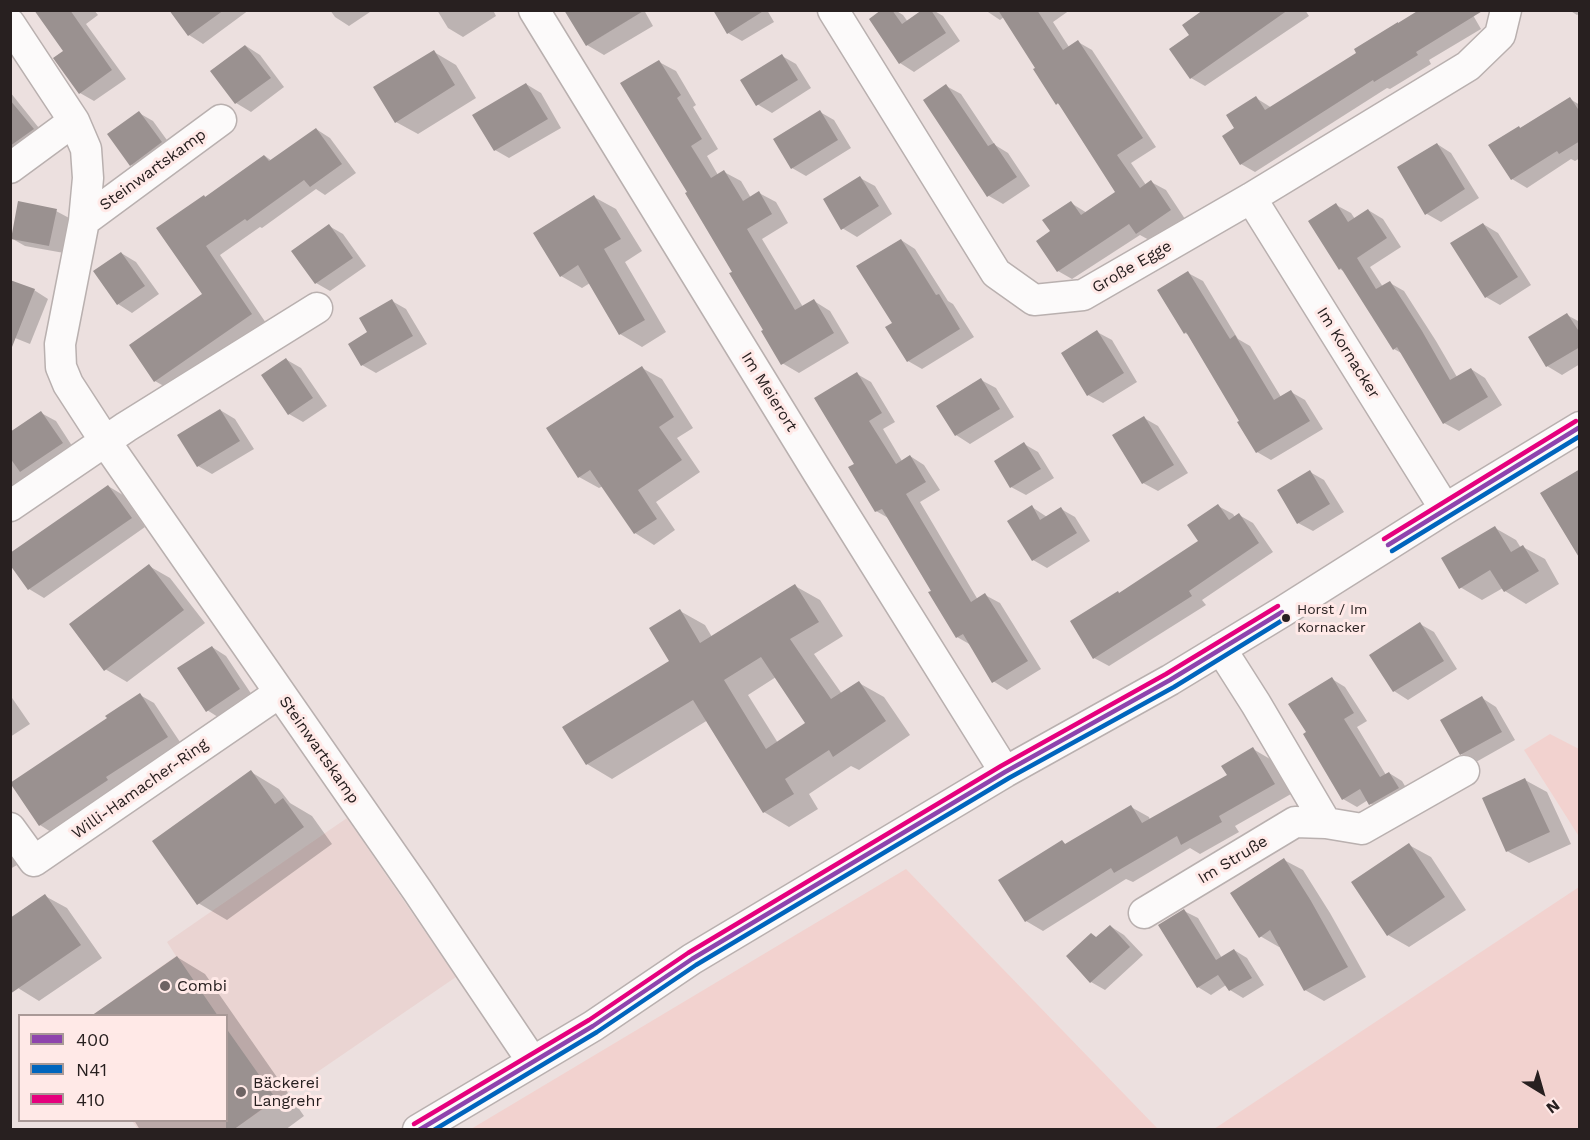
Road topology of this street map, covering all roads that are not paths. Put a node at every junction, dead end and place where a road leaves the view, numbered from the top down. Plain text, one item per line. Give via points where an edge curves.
1 (534, 10) edge
2 (833, 10) edge
3 (1506, 10) edge
4 (10, 24) edge
5 (221, 120) dead end
6 (74, 121) junction
7 (10, 168) edge
8 (1251, 198) junction
9 (84, 221) junction
10 (317, 308) dead end
11 (1580, 427) edge
12 (105, 441) junction
13 (10, 506) edge
14 (1445, 509) junction
15 (1221, 649) junction
16 (279, 693) junction
17 (1464, 771) dead end
18 (1005, 772) junction
19 (1326, 823) junction
20 (10, 828) edge
21 (1144, 913) dead end
22 (532, 1061) junction
23 (418, 1130) edge

1 - 18 street, Im Meierort
2 - 8 street, Große Egge via 996,273 1034,300 1083,295
3 - 8 street, Große Egge via 1500,35 1468,66
4 - 6 street, Steinwartskamp
5 - 9 street, Steinwartskamp
6 - 7 street
6 - 9 street, Steinwartskamp via 86,149
8 - 14 street, Im Kornacker
9 - 12 street, Steinwartskamp via 60,344 61,367
10 - 12 street
11 - 14 street
12 - 13 street
12 - 16 street, Steinwartskamp
14 - 15 street
15 - 18 street
15 - 19 street
16 - 20 street, Willi-Hamacher-Ring via 34,861
16 - 22 street, Steinwartskamp
17 - 19 street, Im Struße via 1362,829
18 - 22 street via 692,959 593,1026
19 - 21 street, Im Struße via 1295,822
22 - 23 street

